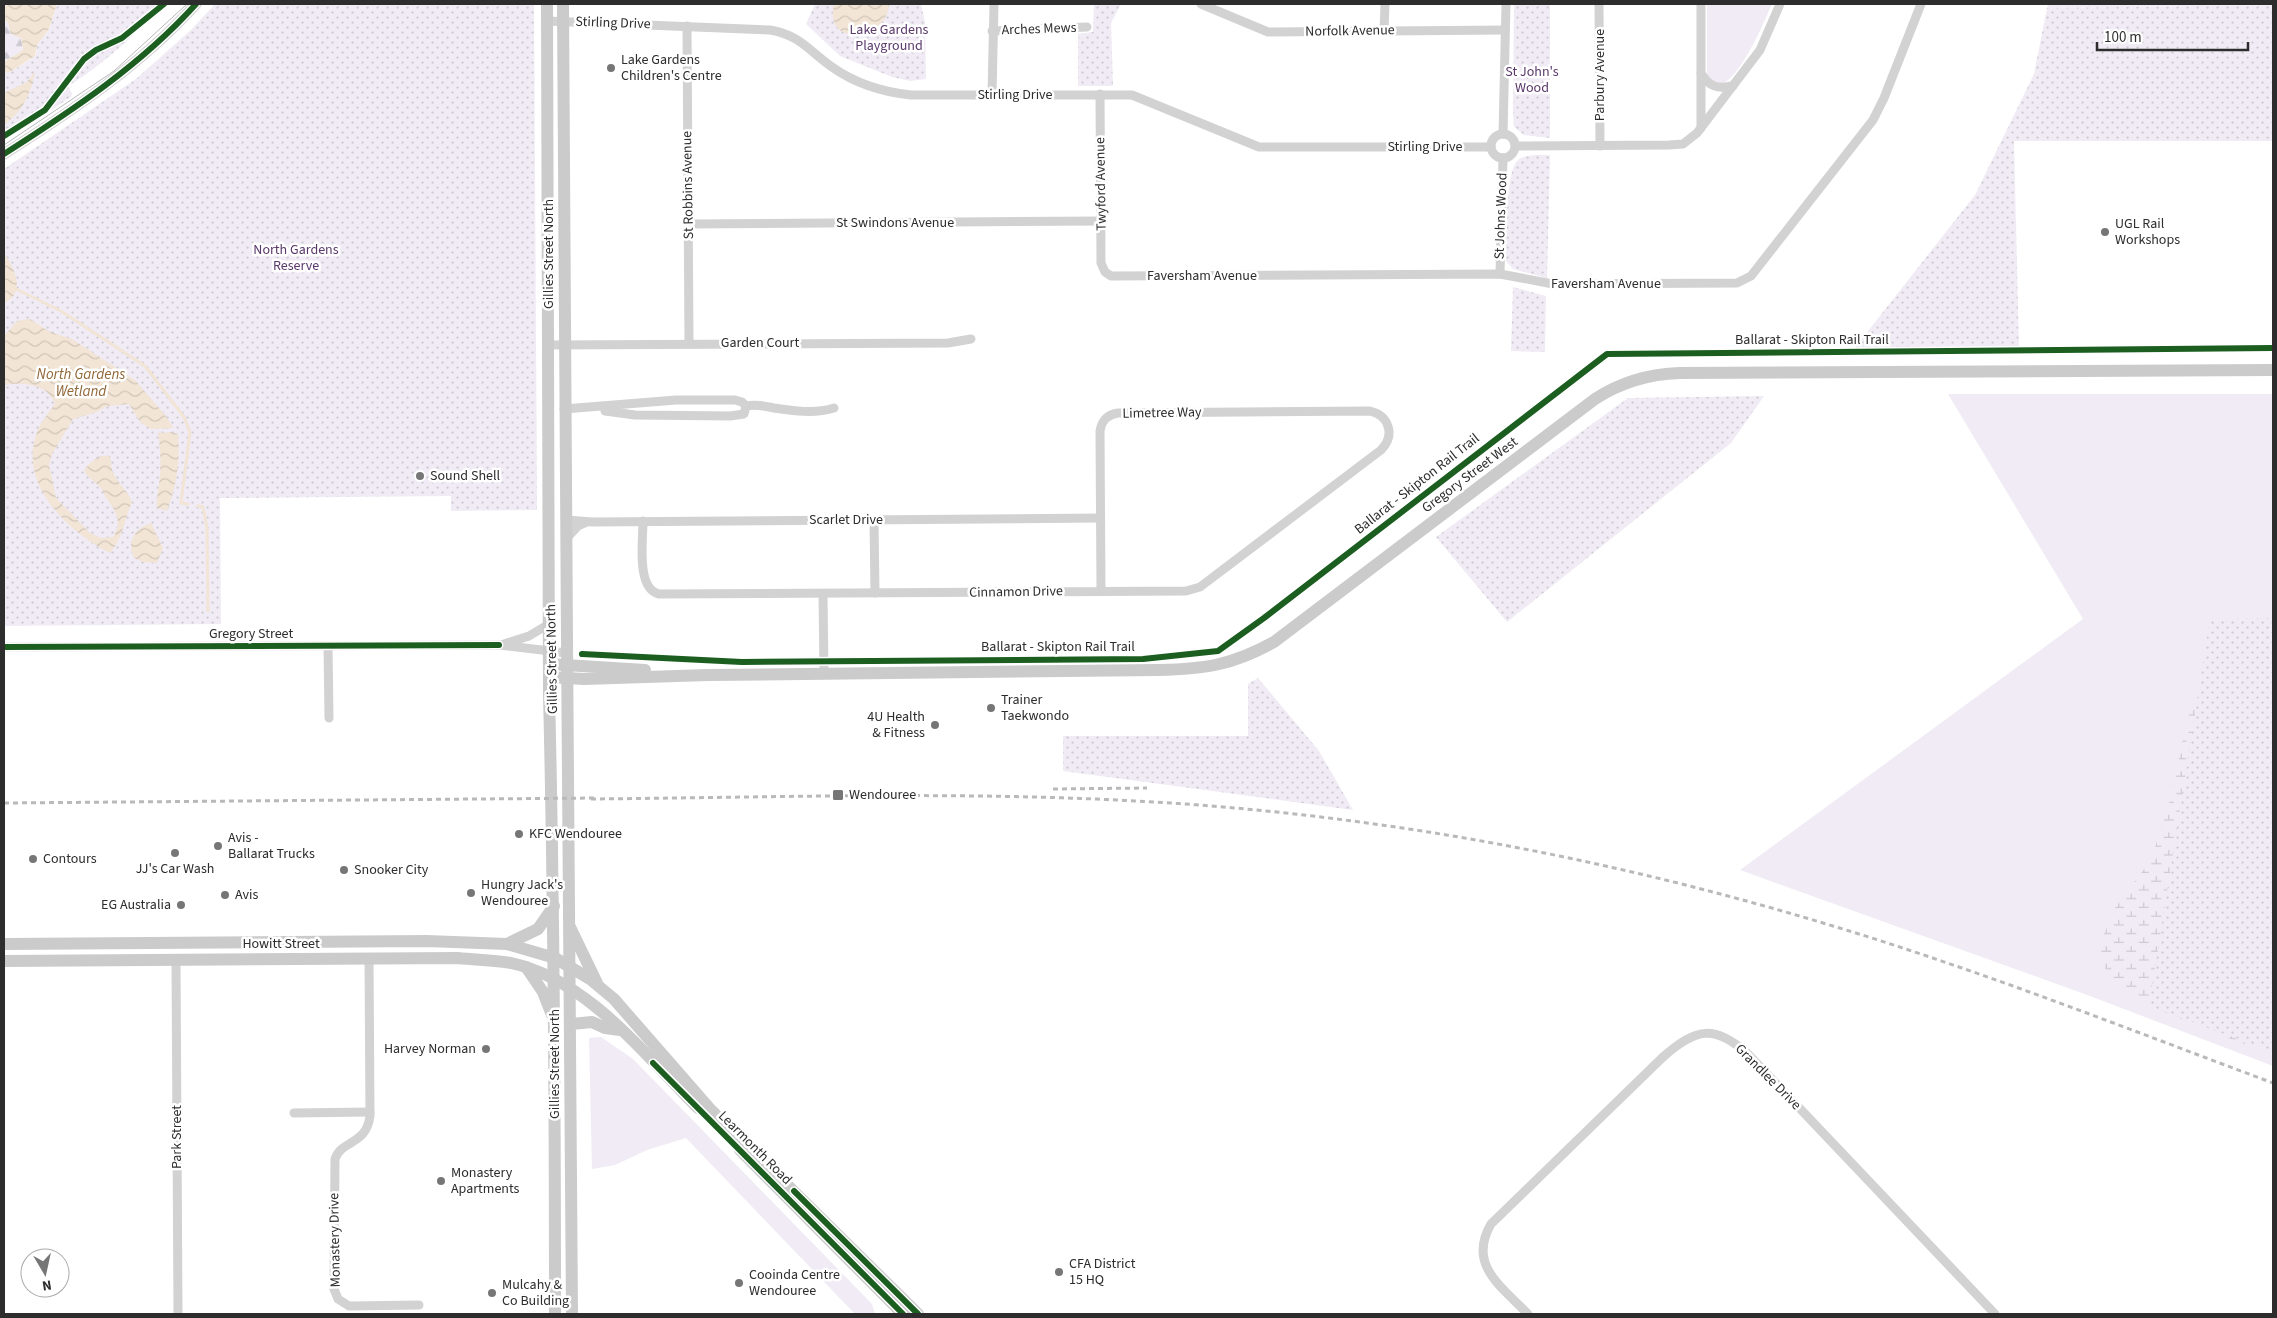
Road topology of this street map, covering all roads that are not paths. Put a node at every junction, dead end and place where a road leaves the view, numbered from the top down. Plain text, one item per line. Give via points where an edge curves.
1 (196, 4) edge
2 (547, 4) edge
3 (564, 4) edge
4 (994, 4) edge
5 (1201, 4) edge
6 (1385, 4) edge
7 (1506, 4) edge
8 (1600, 4) edge
9 (1701, 4) edge
10 (1780, 4) edge
11 (1921, 4) edge
12 (547, 21) junction
13 (564, 21) junction
14 (687, 26) junction
15 (1087, 28) dead end
16 (1505, 30) junction
17 (992, 31) junction
18 (1384, 31) junction
19 (1701, 73) junction
20 (1733, 86) junction
21 (1100, 94) junction
22 (992, 95) junction
23 (1701, 128) junction
24 (1503, 134) junction
25 (1516, 146) junction
26 (1600, 146) junction
27 (1491, 147) junction
28 (4, 154) edge
29 (1503, 158) junction
30 (1101, 221) junction
31 (689, 224) junction
32 (1106, 274) joint
33 (1500, 274) junction
34 (970, 340) dead end
35 (690, 344) junction
36 (548, 345) junction
37 (565, 345) junction
38 (2273, 370) edge
39 (682, 400) junction
40 (730, 400) junction
41 (746, 406) junction
42 (564, 408) junction
43 (585, 408) junction
44 (834, 408) dead end
45 (681, 416) junction
46 (730, 416) junction
47 (1388, 426) joint
48 (1100, 518) junction
49 (566, 520) junction
50 (874, 520) junction
51 (643, 521) junction
52 (593, 522) junction
53 (566, 539) junction
54 (1101, 591) junction
55 (875, 593) junction
56 (824, 594) junction
57 (549, 624) junction
58 (499, 645) junction
59 (328, 646) junction
60 (4, 648) edge
61 (549, 658) junction
62 (568, 659) junction
63 (824, 674) junction
64 (708, 675) junction
65 (549, 677) junction
66 (568, 679) junction
67 (329, 718) dead end
68 (554, 906) junction
69 (569, 925) junction
70 (369, 941) junction
71 (225, 942) junction
72 (4, 944) edge
73 (508, 944) junction
74 (369, 958) junction
75 (555, 958) junction
76 (225, 959) junction
77 (176, 960) junction
78 (4, 961) edge
79 (570, 966) junction
80 (526, 968) junction
81 (555, 979) junction
82 (596, 983) junction
83 (570, 988) junction
84 (555, 1022) junction
85 (570, 1024) junction
86 (620, 1030) junction
87 (370, 1112) junction
88 (294, 1113) dead end
89 (791, 1194) junction
90 (419, 1305) dead end
91 (901, 1308) edge
92 (178, 1314) edge
93 (555, 1314) edge
94 (572, 1314) edge
95 (918, 1314) edge
96 (1528, 1314) edge
97 (1995, 1314) edge

1 - 28 street via 112,82
2 - 12 main road, Gillies Street North
3 - 13 main road, Gillies Street North
4 - 17 street
5 - 18 street, Norfolk Avenue via 1268,32
6 - 18 street
7 - 16 street
8 - 26 street, Parbury Avenue
9 - 19 street
10 - 20 street via 1762,47
11 - 33 street, Faversham Avenue via 1873,120 1746,280 1731,284 1560,285
12 - 13 street, Stirling Drive
12 - 36 main road, Gillies Street North
13 - 14 street, Stirling Drive
13 - 37 main road, Gillies Street North
14 - 22 street, Stirling Drive via 770,30 787,34 845,75 885,91 911,95
14 - 31 street, St Robbins Avenue
15 - 17 street, Arches Mews
16 - 18 street, Norfolk Avenue
16 - 24 street
17 - 22 street
19 - 20 street via 1713,87
19 - 23 street
20 - 23 street
21 - 22 street, Stirling Drive
21 - 27 street, Stirling Drive via 1128,94 1142,98 1259,148
21 - 30 street, Twyford Avenue
23 - 26 street via 1681,144
24 - 25 street via 1513,138
24 - 27 street via 1493,139
25 - 26 street
25 - 29 street via 1513,153
27 - 29 street via 1496,156
29 - 33 street, St Johns Wood
30 - 31 street, St Swindons Avenue
30 - 32 street, Twyford Avenue via 1101,263
31 - 35 street, St Robbins Avenue
32 - 33 street, Faversham Avenue via 1120,277
34 - 35 street, Garden Court via 948,343
35 - 37 street, Garden Court
36 - 37 street, Garden Court
36 - 57 main road, Gillies Street North
37 - 42 main road, Gillies Street North
38 - 63 main road, Gregory Street West via 1680,373 1651,376 1620,386 1595,399 1310,616 1274,642 1236,660 1206,668 1165,670
39 - 40 street
39 - 43 street
39 - 45 street
40 - 41 street via 740,401
40 - 46 street
41 - 44 street via 811,411
41 - 46 street via 744,414
42 - 43 street
42 - 49 main road, Gillies Street North
43 - 45 street via 635,415
45 - 46 street
47 - 48 street, Limetree Way via 1380,415 1370,411 1114,414 1105,419 1100,428
47 - 54 street, Cinnamon Drive via 1388,439 1381,450 1200,587 1186,592
48 - 50 street, Scarlet Drive
48 - 54 street, Limetree Way
49 - 52 street, Scarlet Drive
49 - 53 main road, Gillies Street North
50 - 51 street, Scarlet Drive
50 - 55 street
51 - 52 street, Scarlet Drive
51 - 56 street, Cinnamon Drive via 644,580 654,593
52 - 53 street, Scarlet Drive via 578,526
53 - 62 main road, Gillies Street North
54 - 55 street, Cinnamon Drive
55 - 56 street, Cinnamon Drive
56 - 63 street
57 - 58 street, Gregory Street via 520,639
57 - 61 main road, Gillies Street North
58 - 59 street, Gregory Street
58 - 61 street, Gregory Street
59 - 60 street, Gregory Street
59 - 67 street
61 - 62 main road, Gregory Street West
61 - 65 main road, Gillies Street North
62 - 64 main road, Gregory Street West
62 - 66 main road, Gillies Street North
63 - 64 main road, Gregory Street West
64 - 66 main road, Gregory Street West
65 - 66 main road, Gregory Street West
65 - 68 main road, Gillies Street North
66 - 69 main road, Gillies Street North
68 - 73 main road via 538,929
68 - 75 main road, Gillies Street North
69 - 79 main road, Gillies Street North
69 - 82 main road
70 - 71 main road, Howitt Street
70 - 73 main road, Howitt Street
70 - 74 main road
71 - 72 main road, Howitt Street
71 - 76 main road
73 - 75 main road, Howitt Street
74 - 76 main road, Howitt Street
74 - 80 main road, Howitt Street via 458,958 498,961
74 - 87 street, Monastery Drive
75 - 79 main road, Howitt Street
75 - 81 main road, Gillies Street North
76 - 77 main road, Howitt Street
77 - 78 main road, Howitt Street
77 - 92 street, Park Street
79 - 82 main road, Learmonth Road
79 - 83 main road, Gillies Street North
80 - 81 main road, Howitt Street
80 - 84 main road via 543,992
81 - 83 main road, Howitt Street
81 - 84 main road, Gillies Street North
82 - 89 main road, Learmonth Road via 632,1018 710,1110
83 - 85 main road, Gillies Street North
83 - 86 main road, Learmonth Road
84 - 93 main road, Gillies Street North
85 - 86 main road via 592,1022
85 - 94 main road, Gillies Street North
86 - 89 main road, Learmonth Road
87 - 88 street
87 - 90 street, Monastery Drive via 365,1132 341,1149 335,1159 334,1291 349,1306
89 - 91 main road, Learmonth Road
91 - 95 main road, Learmonth Road
96 - 97 street, Grandlee Drive via 1487,1269 1481,1247 1491,1224 1662,1057 1679,1043 1708,1033 1732,1040 1748,1054

